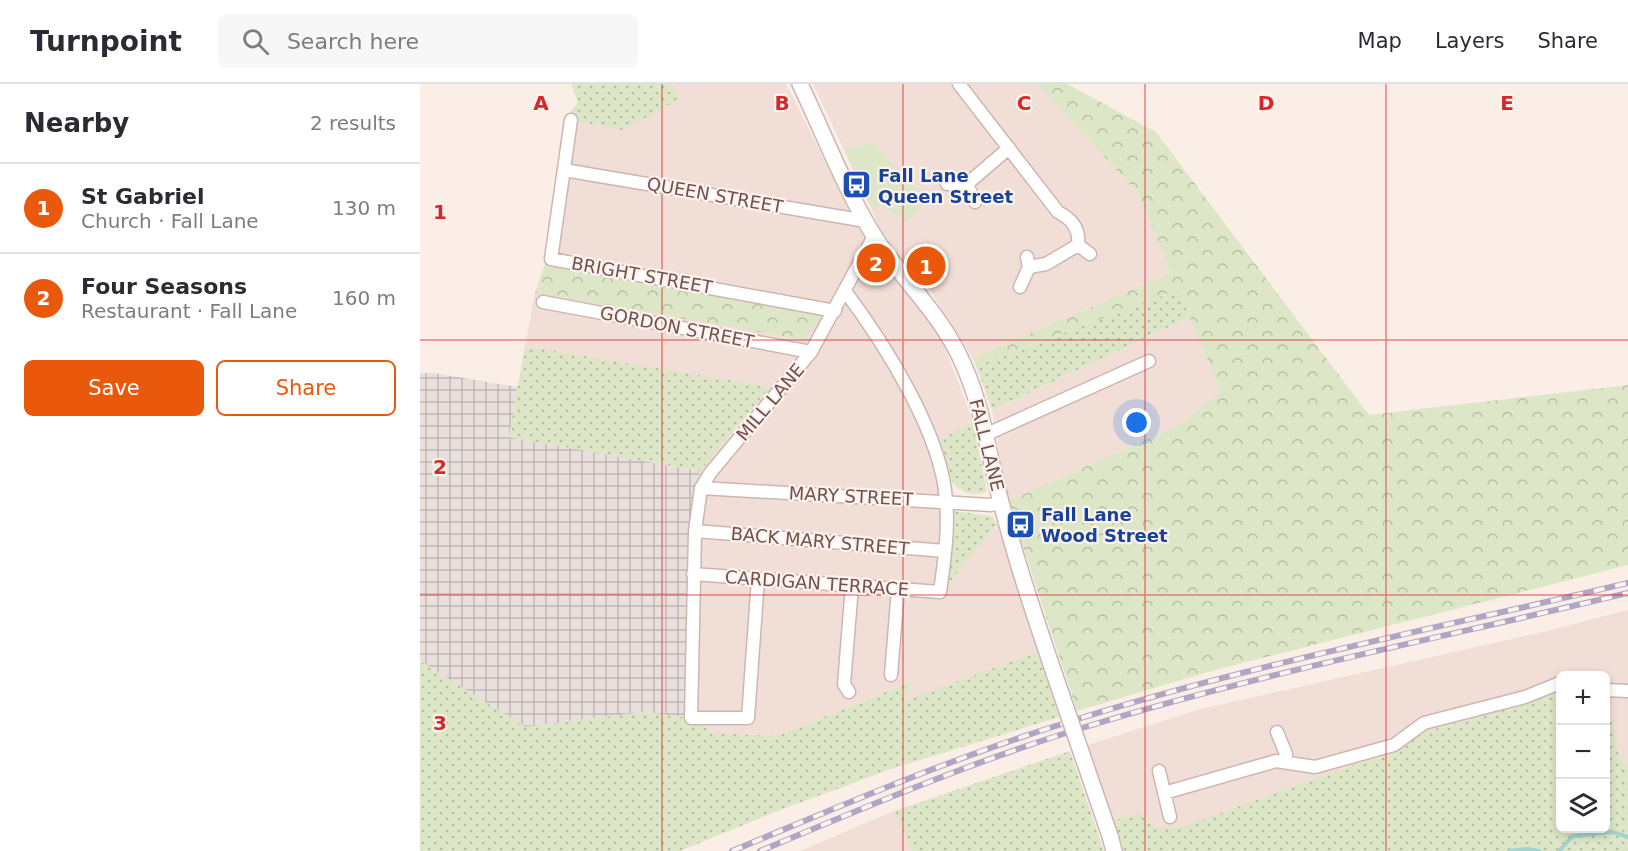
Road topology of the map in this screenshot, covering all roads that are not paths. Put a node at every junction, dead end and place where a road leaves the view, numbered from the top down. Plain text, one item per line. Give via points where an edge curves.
1 (800, 84) edge
2 (959, 84) edge
3 (571, 120) dead end
4 (1009, 148) junction
5 (564, 170) junction
6 (947, 184) dead end
7 (967, 184) junction
8 (975, 202) dead end
9 (866, 220) junction
10 (874, 236) junction
11 (1078, 245) junction
12 (1090, 254) dead end
13 (1020, 287) dead end
14 (845, 291) junction
15 (543, 302) dead end
16 (835, 311) junction
17 (811, 352) junction
18 (1149, 361) dead end
19 (987, 434) junction
20 (701, 488) junction
21 (946, 501) junction
22 (1001, 503) junction
23 (696, 531) junction
24 (945, 551) junction
25 (693, 574) junction
26 (758, 579) junction
27 (852, 586) junction
28 (898, 589) junction
29 (891, 675) dead end
30 (1556, 685) edge
31 (1610, 690) edge
32 (1628, 691) edge
33 (849, 692) dead end
34 (1277, 732) dead end
35 (1285, 760) junction
36 (1159, 771) dead end
37 (1164, 793) junction
38 (1170, 817) dead end
39 (1114, 851) edge

1 - 9 street, FALL LANE
2 - 4 street
3 - 5 street, BRIGHT STREET
4 - 7 street
4 - 11 street via 1058,212 1075,226
5 - 9 street, QUEEN STREET
5 - 16 street, BRIGHT STREET via 551,259
6 - 7 street
7 - 8 street
9 - 10 street, FALL LANE
10 - 14 street, MILL LANE
10 - 19 street, FALL LANE via 931,307 950,339 964,365
11 - 12 street
11 - 13 street via 1046,264 1028,262
14 - 16 street, MILL LANE
14 - 21 street via 902,377 931,445
15 - 17 street, GORDON STREET
16 - 17 street, MILL LANE
17 - 20 street, MILL LANE
18 - 19 street
19 - 22 street, FALL LANE
20 - 21 street, MARY STREET
20 - 23 street, MILL LANE
21 - 22 street, MARY STREET
21 - 24 street
22 - 39 street, FALL LANE, bridge
23 - 24 street, BACK MARY STREET
23 - 25 street, MILL LANE
24 - 28 street, CARDIGAN TERRACE via 940,592
25 - 26 street, CARDIGAN TERRACE
25 - 26 street, MILL LANE via 691,718 748,718
26 - 27 street, CARDIGAN TERRACE
27 - 28 street, CARDIGAN TERRACE
27 - 33 street via 844,684
28 - 29 street
30 - 35 street via 1525,697 1424,723 1394,745 1326,764 1308,766
31 - 32 street
34 - 35 street
35 - 37 street
36 - 37 street
37 - 38 street

